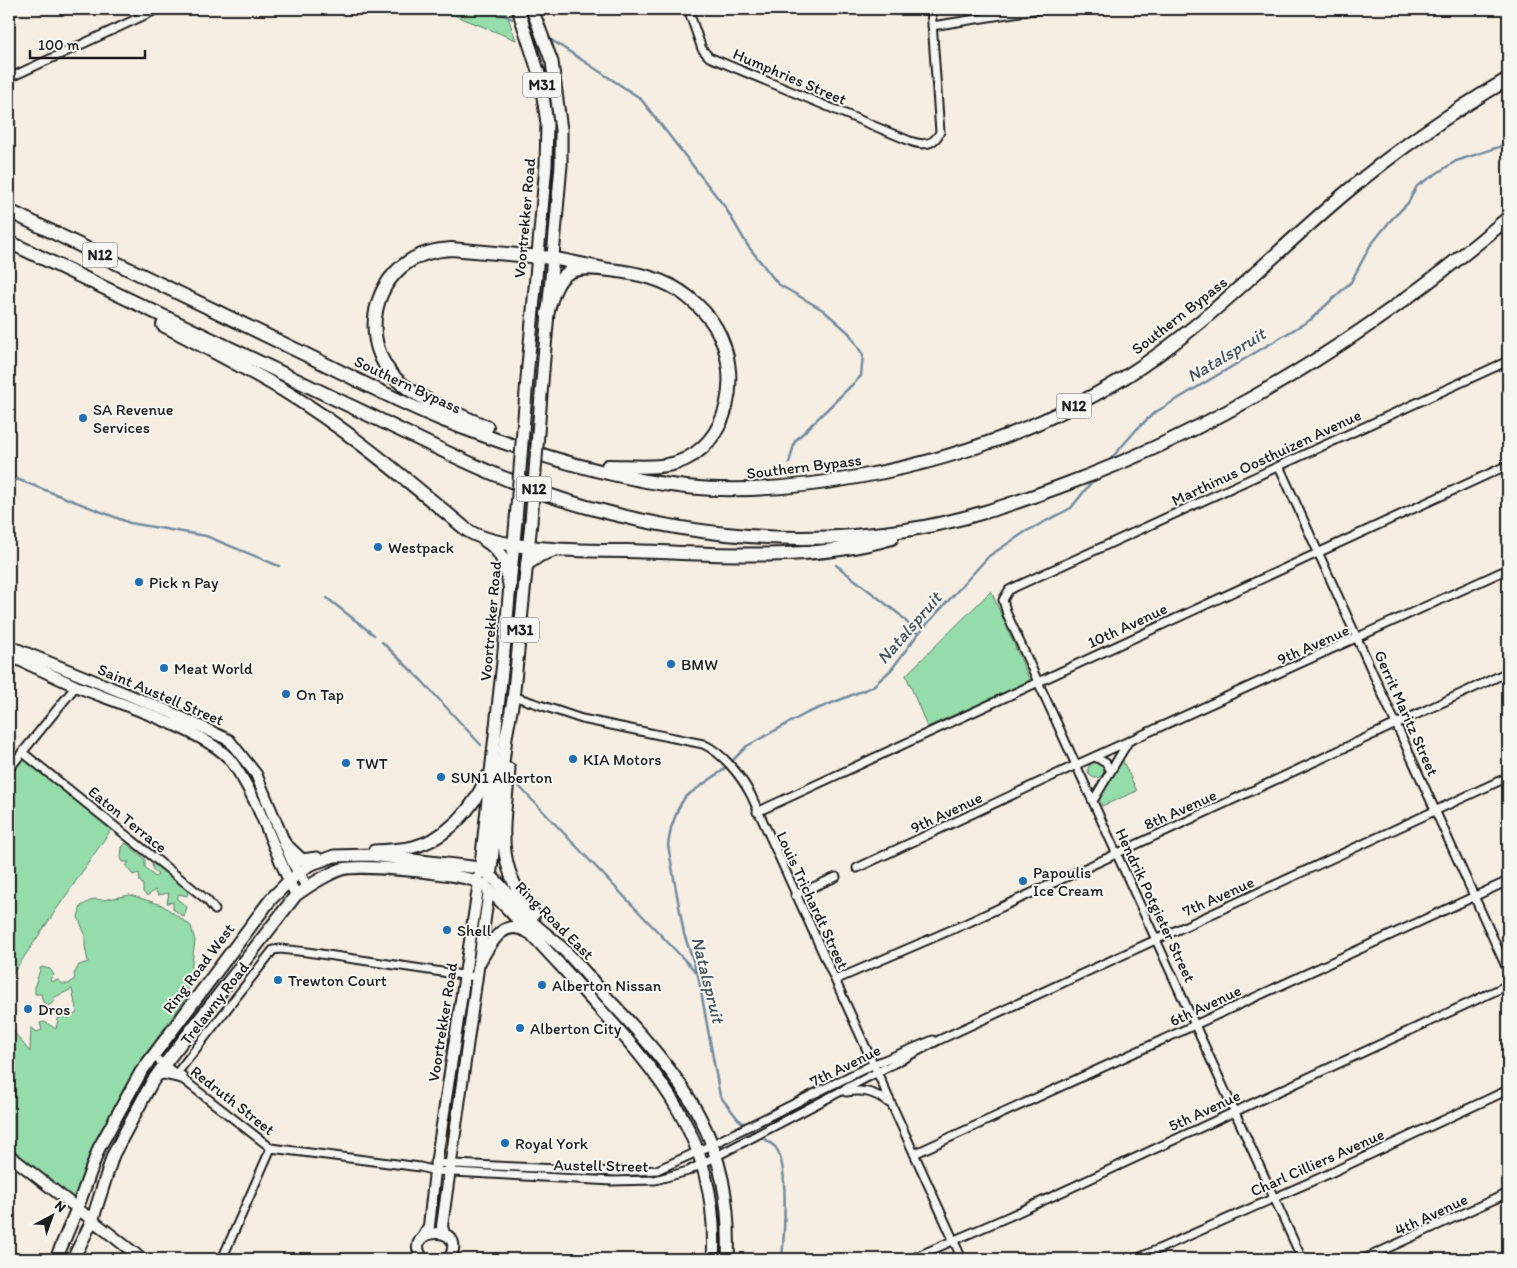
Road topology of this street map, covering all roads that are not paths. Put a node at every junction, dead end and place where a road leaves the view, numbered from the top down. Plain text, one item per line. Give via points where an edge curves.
1 (158, 9) edge
2 (518, 9) edge
3 (532, 9) edge
4 (688, 9) edge
5 (931, 9) edge
6 (1040, 9) edge
7 (932, 26) junction
8 (9, 78) edge
9 (1508, 79) edge
10 (9, 211) edge
11 (1508, 218) edge
12 (9, 242) edge
13 (536, 256) junction
14 (552, 258) junction
15 (605, 269) junction
16 (76, 274) junction
17 (547, 314) junction
18 (1508, 361) edge
19 (546, 455) junction
20 (1508, 465) edge
21 (1279, 466) junction
22 (591, 467) junction
23 (938, 524) junction
24 (482, 538) junction
25 (514, 544) junction
26 (529, 546) junction
27 (561, 549) junction
28 (1318, 553) junction
29 (527, 564) junction
30 (1508, 570) edge
31 (1036, 577) joint
32 (510, 587) junction
33 (1358, 639) junction
34 (9, 646) edge
35 (9, 656) edge
36 (1508, 672) edge
37 (1039, 681) junction
38 (76, 686) junction
39 (513, 698) junction
40 (1397, 724) junction
41 (1128, 742) junction
42 (22, 752) junction
43 (1095, 757) junction
44 (1076, 765) junction
45 (9, 769) edge
46 (491, 769) junction
47 (1111, 771) junction
48 (1508, 777) edge
49 (1093, 801) junction
50 (1436, 811) junction
51 (758, 812) junction
52 (286, 844) junction
53 (1117, 853) junction
54 (358, 854) junction
55 (334, 856) junction
56 (857, 868) dead end
57 (486, 870) junction
58 (299, 873) junction
59 (836, 878) dead end
60 (289, 881) junction
61 (479, 882) junction
62 (1508, 882) edge
63 (307, 887) junction
64 (489, 890) junction
65 (296, 895) junction
66 (795, 895) junction
67 (1475, 896) junction
68 (215, 910) dead end
69 (535, 937) junction
70 (1156, 939) junction
71 (561, 947) junction
72 (479, 963) junction
73 (1508, 971) edge
74 (465, 976) junction
75 (476, 977) junction
76 (835, 980) junction
77 (1508, 985) edge
78 (1194, 1025) junction
79 (939, 1040) junction
80 (153, 1056) junction
81 (872, 1065) junction
82 (161, 1069) junction
83 (876, 1073) junction
84 (450, 1074) junction
85 (179, 1075) junction
86 (462, 1075) junction
87 (1508, 1090) edge
88 (837, 1094) junction
89 (891, 1105) junction
90 (1235, 1112) junction
91 (742, 1142) joint
92 (712, 1144) junction
93 (271, 1148) junction
94 (699, 1151) junction
95 (914, 1154) junction
96 (9, 1155) edge
97 (716, 1158) junction
98 (703, 1165) junction
99 (436, 1166) junction
100 (449, 1167) junction
101 (1508, 1193) edge
102 (1274, 1197) junction
103 (77, 1209) junction
104 (92, 1220) junction
105 (444, 1234) junction
106 (424, 1236) junction
107 (953, 1240) junction
108 (1140, 1258) edge
109 (56, 1259) edge
110 (74, 1259) edge
111 (142, 1259) edge
112 (222, 1259) edge
113 (423, 1259) edge
114 (449, 1259) edge
115 (713, 1259) edge
116 (728, 1259) edge
117 (911, 1259) edge
118 (962, 1259) edge
119 (1302, 1259) edge
120 (1364, 1259) edge

1 - 8 street
2 - 13 main road, Voortrekker Road / M31 via 540,77 546,108 546,165
3 - 14 main road, Voortrekker Road / M31 via 552,62 561,130
4 - 7 street, Humphries Street via 702,49 709,56 910,141 929,144 940,132
5 - 7 street
6 - 7 street
9 - 22 highway, Southern Bypass / N12 via 1442,121 1349,190 1207,317 1166,349 1125,377 1044,421 919,465 790,488 688,487
10 - 19 highway, Southern Bypass / N12 via 441,419
11 - 23 highway, N12 via 1414,293 1269,389 1166,443 1110,468 1028,499
12 - 16 highway, N12
13 - 14 highway
13 - 19 highway via 451,249 419,256 408,262 387,283 376,310 374,328 375,344 381,359 397,380 434,403
13 - 25 main road, Voortrekker Road / M31, bridge
14 - 15 highway
14 - 17 main road, Voortrekker Road / M31
15 - 17 highway via 568,271 554,287
15 - 22 highway via 664,282 703,311 716,327 726,355 727,408 715,435 704,447 676,463
16 - 23 highway, N12 via 482,468 582,506 684,530 732,536 853,536
16 - 24 highway via 284,391 380,458 467,530
17 - 26 main road, Voortrekker Road / M31, bridge
18 - 21 street, Marthinus Oosthuizen Avenue
19 - 22 highway, Southern Bypass / N12
20 - 28 street, 10th Avenue
21 - 28 street, Gerrit Maritz Street
21 - 31 street, Marthinus Oosthuizen Avenue
23 - 27 highway via 865,546 809,552 747,555
24 - 25 highway
24 - 32 highway via 503,558
25 - 26 highway
25 - 32 main road, Voortrekker Road / M31
26 - 27 highway
26 - 29 main road, Voortrekker Road / M31
27 - 29 highway via 544,553
28 - 33 street, Gerrit Maritz Street
28 - 37 street, 10th Avenue
29 - 39 main road, Voortrekker Road / M31
30 - 33 street, 9th Avenue
31 - 37 street, Hendrik Potgieter Street via 1009,590 1004,600 1007,614
32 - 46 main road, Voortrekker Road / M31
33 - 40 street, Gerrit Maritz Street
33 - 41 street, 9th Avenue
34 - 52 street, Saint Austell Street via 229,740 256,774
35 - 38 street, Saint Austell Street
36 - 40 street, 8th Avenue
37 - 44 street, Hendrik Potgieter Street
37 - 51 street, 10th Avenue
38 - 42 street
38 - 60 street, Saint Austell Street via 178,727 224,753 243,779
39 - 51 street, Louis Trichardt Street via 619,728 698,742 716,751 742,780
39 - 57 main road, Voortrekker Road / M31
39 - 71 main road via 504,844 507,869 518,894
40 - 50 street, Gerrit Maritz Street
40 - 53 street, 8th Avenue
41 - 43 street, 9th Avenue
41 - 47 street
42 - 45 street
42 - 68 street, Eaton Terrace via 207,900
43 - 44 street, 9th Avenue
43 - 47 street via 1106,763
44 - 49 street, Hendrik Potgieter Street
44 - 56 street, 9th Avenue
46 - 54 main road via 469,808 436,837 413,847
46 - 57 main road, Voortrekker Road / M31
47 - 49 street
48 - 50 street, 7th Avenue
49 - 53 street, Hendrik Potgieter Street
50 - 67 street, Gerrit Maritz Street
50 - 70 street, 7th Avenue
51 - 66 street, Louis Trichardt Street
52 - 55 main road via 302,860
52 - 58 street, Saint Austell Street
53 - 70 street, Hendrik Potgieter Street
53 - 76 street, 8th Avenue
54 - 55 main road, Ring Road West
54 - 57 main road, Ring Road West
55 - 58 main road, Ring Road West via 309,865
57 - 61 main road, Voortrekker Road / M31
57 - 64 main road, Voortrekker Road / M31
57 - 71 main road, Ring Road East via 532,922
58 - 60 main road, Ring Road West
58 - 63 street, Saint Austell Street
59 - 66 street
60 - 65 street, Saint Austell Street
60 - 80 main road, Ring Road West via 271,899
61 - 63 main road, Ring Road West via 360,866 342,869
61 - 64 main road, Ring Road East
61 - 74 street, Voortrekker Road / M31
62 - 67 street, 6th Avenue
63 - 65 main road, Ring Road West
64 - 69 main road, Ring Road East
64 - 72 street, Voortrekker Road / M31
65 - 82 main road, Ring Road West
66 - 76 street, Louis Trichardt Street
67 - 73 street, Gerrit Maritz Street
67 - 78 street, 6th Avenue
69 - 72 main road via 525,930 510,928 494,938
69 - 94 main road, Ring Road East via 666,1087
70 - 78 street, Hendrik Potgieter Street
70 - 79 street, 7th Avenue
71 - 92 main road, Ring Road East via 666,1062 695,1107
72 - 75 street, Voortrekker Road / M31
74 - 75 street
74 - 84 street, Voortrekker Road / M31
74 - 85 street, Trelawny Road via 308,952 273,950
75 - 86 street, Voortrekker Road / M31
76 - 81 street, Louis Trichardt Street
77 - 90 street, 5th Avenue
78 - 90 street, Hendrik Potgieter Street
78 - 95 street, 6th Avenue
79 - 81 street, 7th Avenue
79 - 83 street, 7th Avenue
80 - 82 street
80 - 103 main road, Ring Road West via 98,1148
81 - 83 street, Louis Trichardt Street
81 - 92 street, 7th Avenue
82 - 85 main road via 164,1073
82 - 104 main road, Ring Road West via 113,1156
83 - 88 street, 7th Avenue
83 - 89 street, Louis Trichardt Street
84 - 86 street
84 - 99 street, Voortrekker Road / M31
85 - 93 street, Redruth Street
86 - 100 street, Voortrekker Road / M31
87 - 102 street, Charl Cilliers Avenue
88 - 89 street via 865,1091
88 - 91 street, 7th Avenue
89 - 95 street, Louis Trichardt Street
90 - 102 street, Hendrik Potgieter Street
90 - 107 street, 5th Avenue
91 - 97 street, Austell Street
92 - 94 street, 7th Avenue
92 - 97 main road, Ring Road East
93 - 99 street, Redruth Street via 420,1167
93 - 112 street
94 - 98 main road, Ring Road East
94 - 100 street via 666,1167 637,1172
95 - 107 street, Louis Trichardt Street
96 - 103 street
97 - 98 street, Austell Street
97 - 116 main road, Ring Road East via 726,1200
98 - 100 street, Austell Street via 674,1176 638,1181
98 - 115 main road, Ring Road East via 713,1207
99 - 100 street, Austell Street
99 - 106 street, Voortrekker Road / M31 via 429,1226
100 - 105 street, Voortrekker Road / M31 via 442,1226
101 - 120 street, 4th Avenue
102 - 108 street, Charl Cilliers Avenue
102 - 119 street, Hendrik Potgieter Street
103 - 104 street
103 - 109 main road, Ring Road West
104 - 110 main road, Ring Road West
104 - 111 street
105 - 106 street
105 - 114 street, M31 via 452,1245
106 - 113 street, M31 via 419,1249
107 - 117 street, 5th Avenue
107 - 118 street, Louis Trichardt Street

